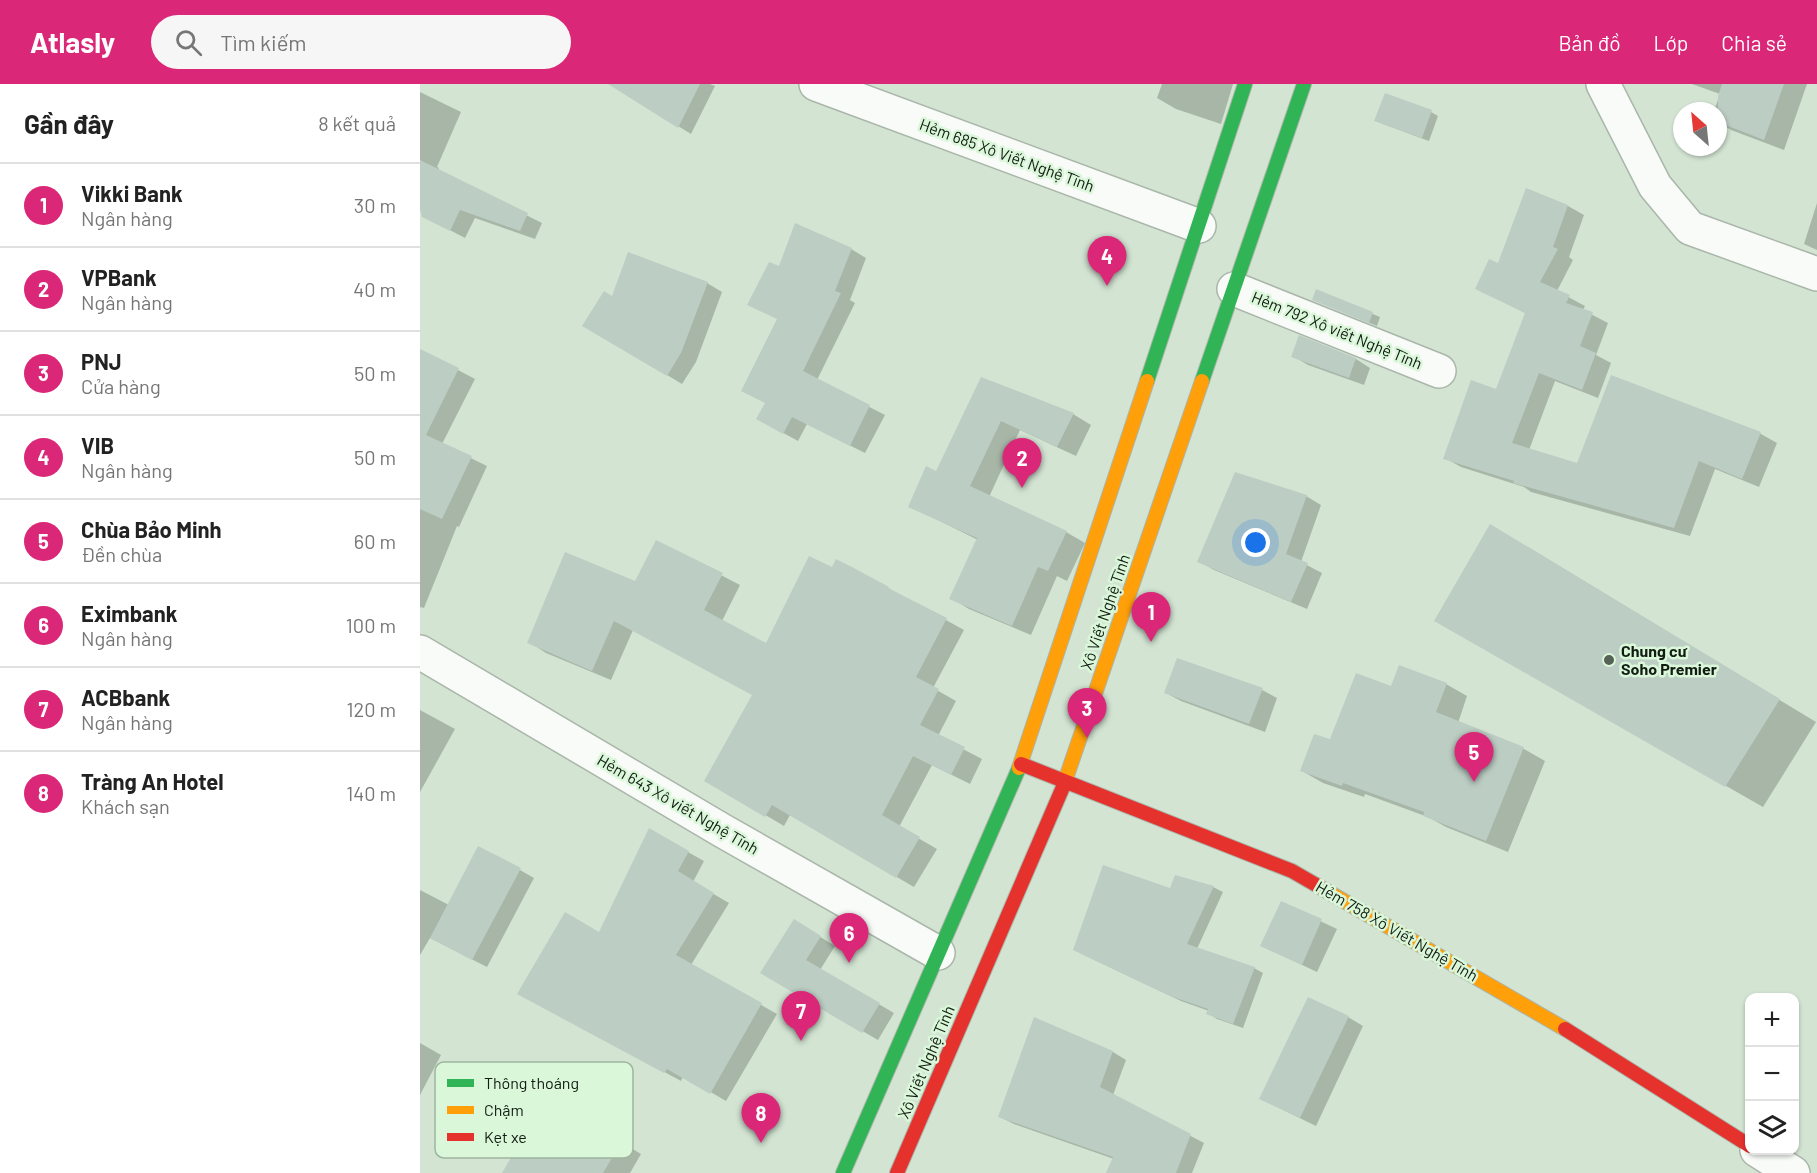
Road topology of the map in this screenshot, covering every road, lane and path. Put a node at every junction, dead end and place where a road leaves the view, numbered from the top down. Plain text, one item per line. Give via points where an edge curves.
1 (816, 84) edge
2 (1245, 84) edge
3 (1304, 84) edge
4 (1603, 84) edge
5 (1198, 226) junction
6 (1817, 274) edge
7 (1234, 289) junction
8 (1440, 371) dead end
9 (420, 652) edge
10 (1021, 764) junction
11 (1065, 781) junction
12 (938, 953) junction
13 (1745, 1143) edge
14 (1765, 1155) edge
15 (843, 1173) edge
16 (897, 1173) edge
17 (1793, 1173) edge

1 - 5 street, Hẻm 685 Xô Viết Nghệ Tĩnh
2 - 5 main road, Xô Viết Nghệ Tĩnh
3 - 7 main road, Xô Viết Nghệ Tĩnh
4 - 6 street via 1655,186 1690,228
5 - 10 main road, Xô Viết Nghệ Tĩnh
7 - 8 street, Hẻm 792 Xô viết Nghệ Tĩnh
7 - 11 main road, Xô Viết Nghệ Tĩnh
9 - 12 street, Hẻm 643 Xô viết Nghệ Tĩnh
10 - 11 main road, Hẻm 758 Xô Viết Nghệ Tĩnh
10 - 12 main road, Xô Viết Nghệ Tĩnh
11 - 13 main road, Hẻm 758 Xô Viết Nghệ Tĩnh via 1292,871 1554,1022
11 - 16 main road, Xô Viết Nghệ Tĩnh
12 - 15 main road, Xô Viết Nghệ Tĩnh
14 - 17 street

